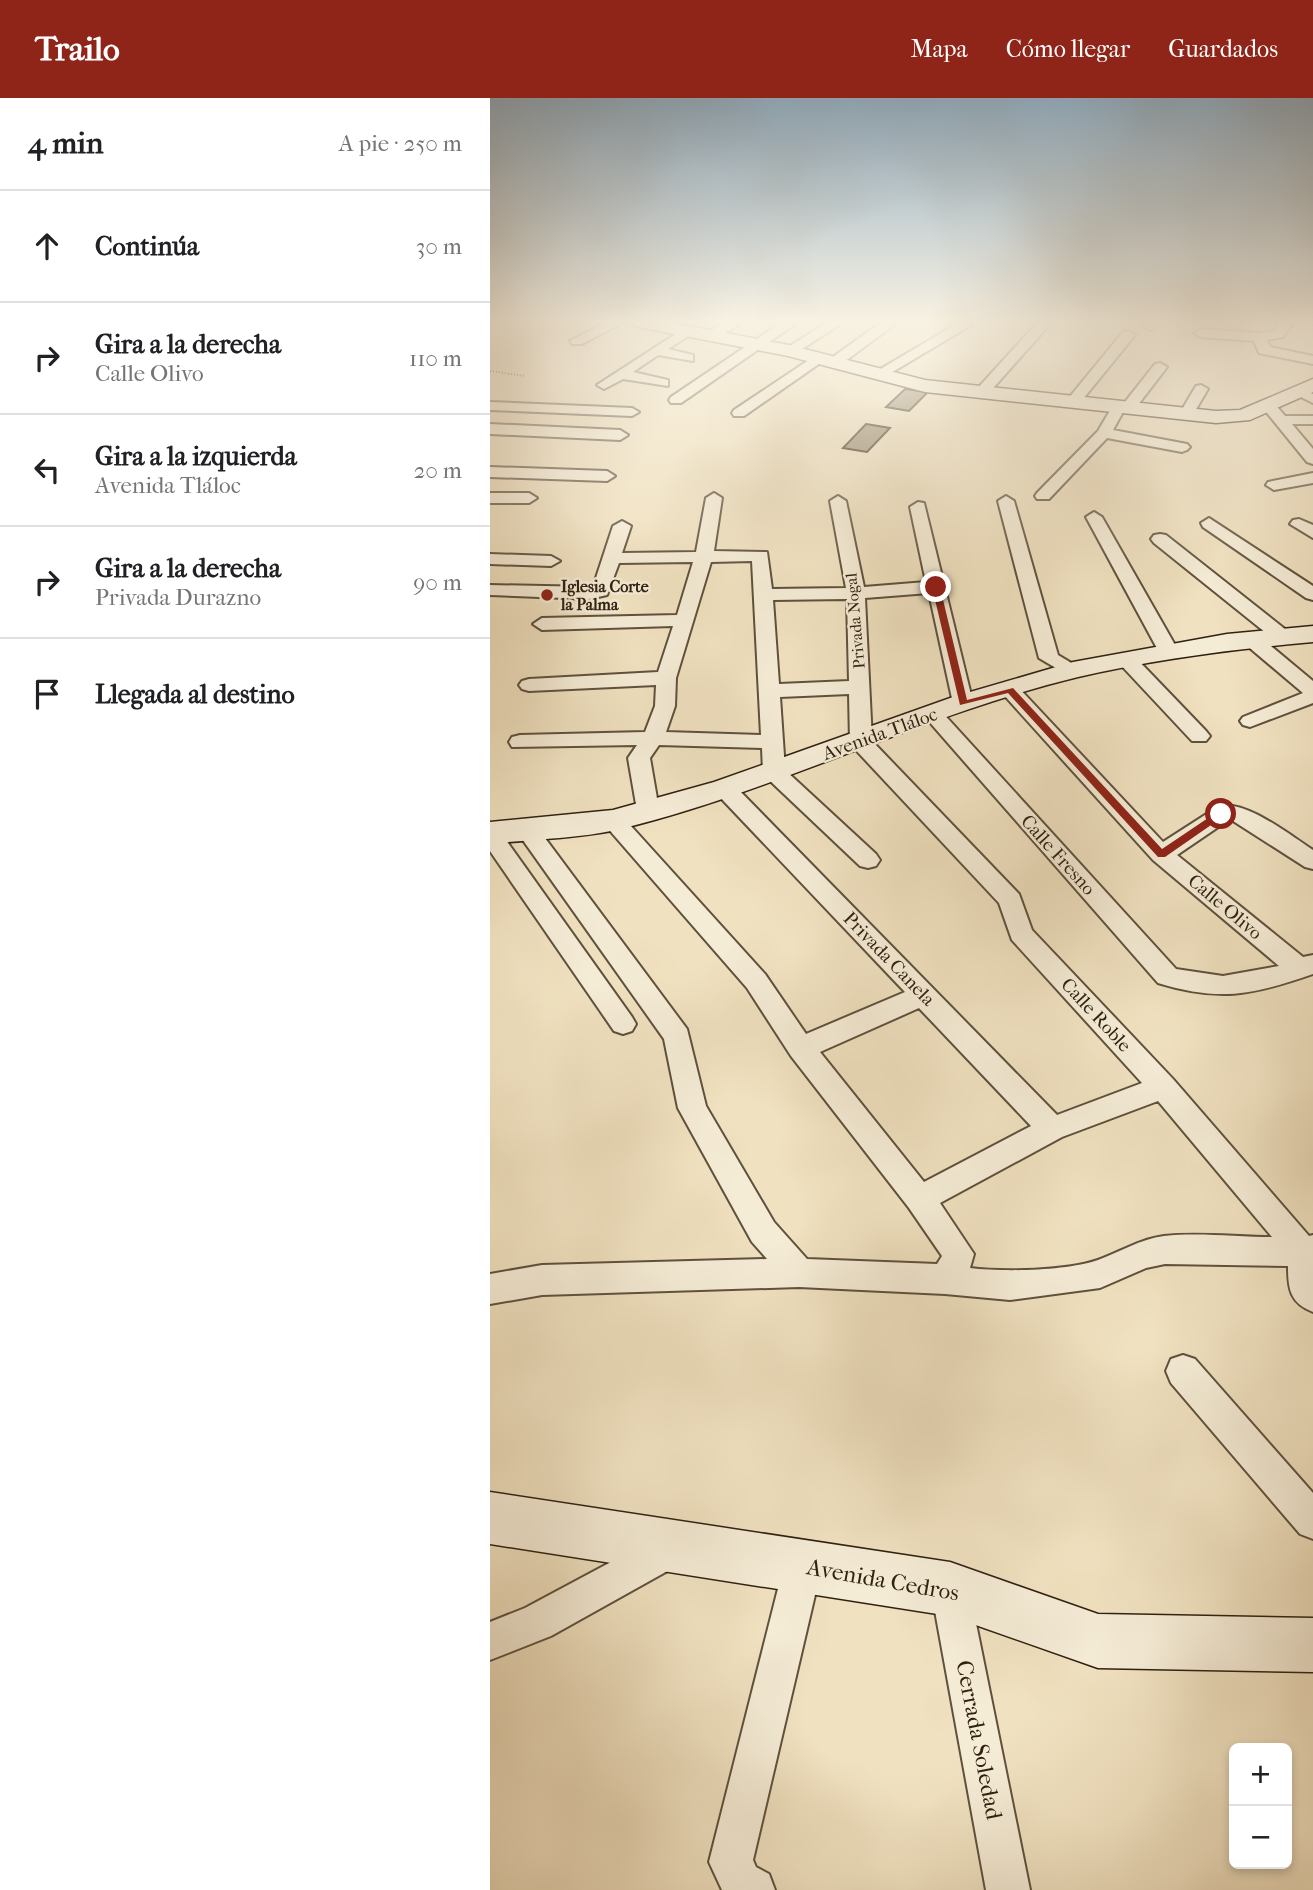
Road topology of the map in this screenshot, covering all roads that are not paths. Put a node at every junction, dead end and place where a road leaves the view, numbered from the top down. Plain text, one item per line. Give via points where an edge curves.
1 (1268, 405) edge
2 (490, 406) edge
3 (751, 406) edge
4 (1120, 406) edge
5 (1125, 406) junction
6 (1191, 406) edge
7 (1267, 406) edge
8 (632, 412) dead end
9 (739, 413) dead end
10 (1187, 413) junction
11 (1283, 420) junction
12 (1313, 420) edge
13 (490, 429) edge
14 (1104, 433) junction
15 (620, 435) dead end
16 (1182, 447) dead end
17 (1313, 459) edge
18 (490, 472) edge
19 (607, 476) dead end
20 (1313, 478) edge
21 (1274, 485) dead end
22 (1043, 496) dead end
23 (490, 498) edge
24 (529, 498) dead end
25 (714, 498) dead end
26 (838, 501) dead end
27 (1006, 501) dead end
28 (918, 507) dead end
29 (1094, 517) dead end
30 (1209, 523) dead end
31 (622, 526) dead end
32 (1160, 539) dead end
33 (704, 557) junction
34 (611, 558) junction
35 (490, 559) edge
36 (551, 561) dead end
37 (936, 587) junction
38 (490, 590) edge
39 (856, 593) junction
40 (1313, 594) edge
41 (763, 595) junction
42 (683, 620) junction
43 (542, 624) dead end
44 (1313, 634) edge
45 (1283, 637) junction
46 (1252, 640) junction
47 (1169, 653) junction
48 (1126, 659) junction
49 (1073, 670) junction
50 (666, 678) junction
51 (529, 685) dead end
52 (860, 687) junction
53 (1010, 690) junction
54 (768, 691) junction
55 (1313, 694) edge
56 (963, 704) junction
57 (933, 714) junction
58 (1250, 721) dead end
59 (1199, 736) dead end
60 (653, 738) junction
61 (520, 742) dead end
62 (770, 742) junction
63 (861, 742) junction
64 (774, 772) junction
65 (725, 789) junction
66 (648, 810) junction
67 (613, 820) junction
68 (528, 831) junction
69 (490, 834) edge
70 (1161, 854) junction
71 (868, 860) dead end
72 (1313, 861) edge
73 (1306, 966) edge
74 (924, 995) junction
75 (622, 1024) dead end
76 (801, 1048) junction
77 (1163, 1087) junction
78 (1052, 1129) junction
79 (920, 1199) junction
80 (1308, 1251) edge
81 (799, 1273) junction
82 (945, 1279) junction
83 (490, 1289) edge
84 (1313, 1297) edge
85 (1182, 1371) dead end
86 (490, 1518) edge
87 (1313, 1521) edge
88 (674, 1547) junction
89 (803, 1565) junction
90 (950, 1589) junction
91 (490, 1642) edge
92 (1313, 1645) edge
93 (753, 1890) edge
94 (1008, 1890) edge

1 - 11 street
2 - 8 street
3 - 9 street
4 - 5 main road
5 - 10 main road
5 - 14 street
6 - 10 street
7 - 10 main road via 1228,418
11 - 12 street
11 - 17 street
13 - 15 street
14 - 16 street
14 - 22 street
18 - 19 street
20 - 21 street
23 - 24 street
25 - 33 street
26 - 39 street, Privada Nogal
27 - 49 street via 1049,658
28 - 37 street
29 - 47 street
30 - 40 street
31 - 34 street
32 - 45 street
33 - 34 street
33 - 41 street via 761,556
33 - 42 street
34 - 38 street via 601,592
35 - 36 street
37 - 39 street
37 - 56 street
39 - 41 street
39 - 52 street, Privada Nogal
41 - 54 street
42 - 43 street
42 - 50 street
44 - 45 main road, Avenida Tláloc
45 - 46 main road, Avenida Tláloc
46 - 47 main road, Avenida Tláloc
46 - 55 street
47 - 48 main road, Avenida Tláloc
48 - 49 main road, Avenida Tláloc
48 - 59 street
49 - 53 main road, Avenida Tláloc
50 - 51 street
50 - 60 street via 665,706
52 - 54 street
52 - 63 street, Privada Nogal
53 - 56 main road, Avenida Tláloc
53 - 70 street, Calle Olivo
54 - 62 street
55 - 58 street
56 - 57 main road, Avenida Tláloc
57 - 63 main road, Avenida Tláloc
57 - 73 street, Calle Fresno via 1167,976 1191,985 1229,988
60 - 61 street
60 - 62 street
60 - 66 street via 639,758
62 - 64 street
63 - 64 main road, Avenida Tláloc
63 - 77 street, Calle Roble via 1010,900 1021,934
64 - 65 main road, Avenida Tláloc
64 - 71 street
65 - 66 main road, Avenida Tláloc
65 - 74 street, Privada Canela
66 - 67 main road, Avenida Tláloc
67 - 68 main road, Avenida Tláloc
67 - 76 street via 756,981
68 - 69 main road, Avenida Tláloc
68 - 81 street via 677,1035 692,1108 762,1231
69 - 75 street
70 - 72 street via 1227,811
70 - 73 street, Calle Olivo
74 - 76 street
74 - 78 street, Privada Canela
76 - 79 street
77 - 78 street
77 - 80 street, Calle Roble
78 - 79 street
79 - 82 street via 958,1254
80 - 82 street via 1165,1251 1080,1278 990,1285
80 - 84 street via 1304,1287
81 - 82 street
81 - 83 street via 542,1280
85 - 87 street
86 - 88 main road, Avenida Cedros
88 - 89 main road, Avenida Cedros
88 - 91 street via 537,1622
89 - 90 main road, Avenida Cedros
89 - 93 street via 731,1862 741,1882
90 - 92 main road, Avenida Cedros via 1098,1641
90 - 94 street, Cerrada Soledad

